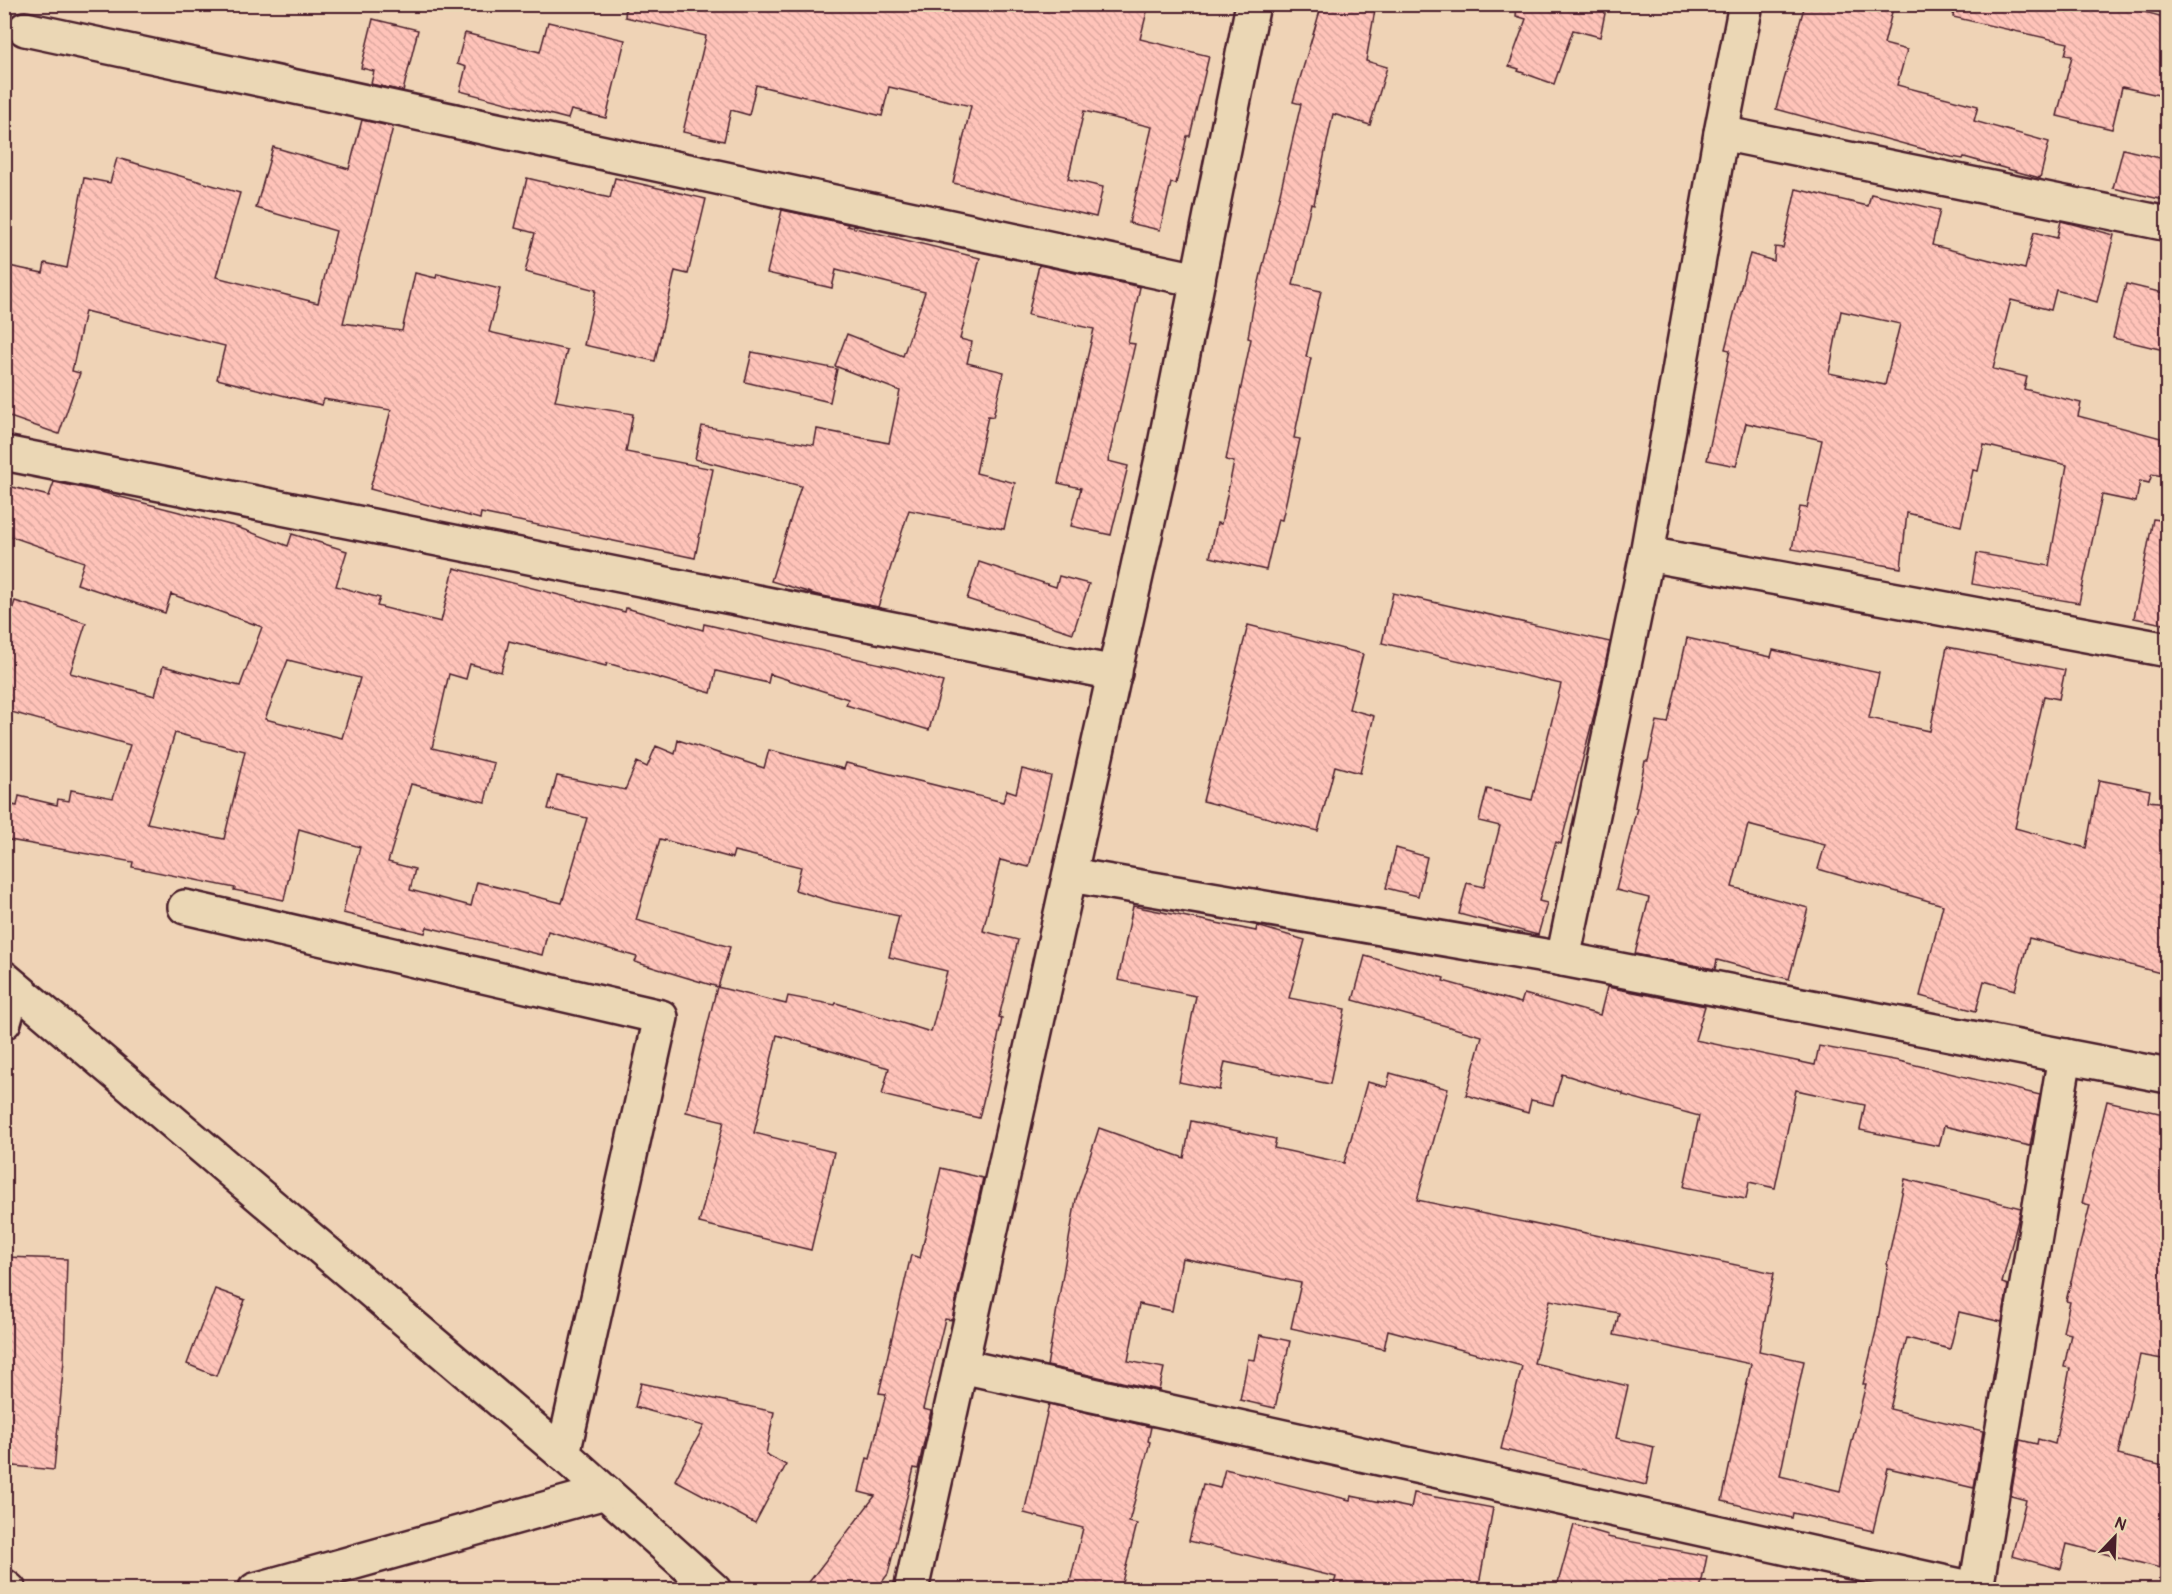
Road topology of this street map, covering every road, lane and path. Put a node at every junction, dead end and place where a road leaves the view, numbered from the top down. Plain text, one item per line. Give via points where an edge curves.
1 (1253, 4) edge
2 (1746, 4) edge
3 (25, 29) dead end
4 (1721, 133) junction
5 (2168, 224) edge
6 (1198, 280) junction
7 (4, 453) edge
8 (1647, 554) junction
9 (2168, 650) edge
10 (1115, 673) junction
11 (1070, 875) junction
12 (185, 907) dead end
13 (1563, 959) junction
14 (9, 982) edge
15 (4, 1022) edge
16 (2065, 1056) junction
17 (2168, 1076) edge
18 (961, 1366) junction
19 (563, 1454) junction
20 (605, 1492) junction
21 (4, 1586) edge
22 (1978, 1589) edge
23 (9, 1590) edge
24 (255, 1590) edge
25 (714, 1590) edge
26 (911, 1590) edge

1 - 6 street
2 - 4 street
3 - 6 street
4 - 5 street
4 - 8 street
6 - 10 street
7 - 10 street
8 - 9 street
8 - 13 street
10 - 11 street
11 - 13 street
11 - 18 street
12 - 19 street via 662,1017
13 - 16 street
14 - 15 street
14 - 19 street
16 - 17 street
16 - 22 street
18 - 22 street
18 - 26 street
19 - 20 street
20 - 24 street
20 - 25 street
21 - 23 street

